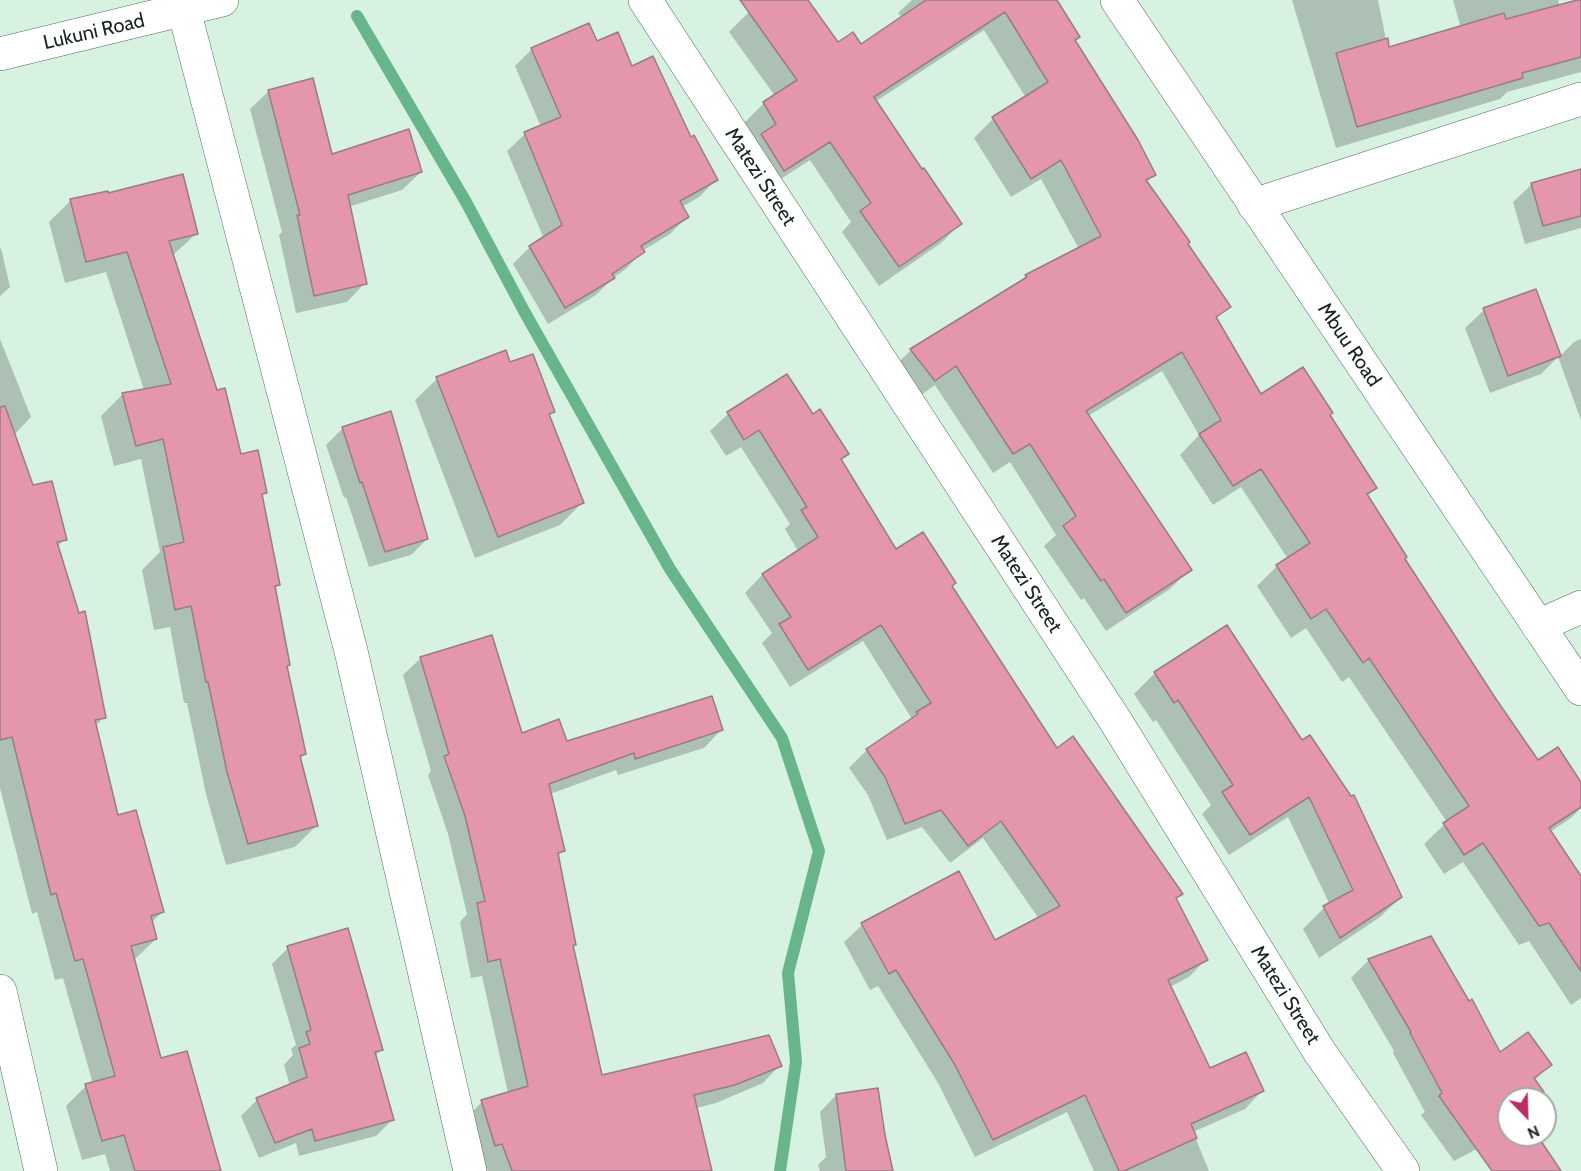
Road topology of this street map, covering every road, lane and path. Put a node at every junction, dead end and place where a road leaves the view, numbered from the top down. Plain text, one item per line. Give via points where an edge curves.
1 (222, 0) edge
2 (645, 0) edge
3 (1117, 0) edge
4 (184, 10) junction
5 (0, 54) edge
6 (1581, 99) edge
7 (1254, 205) junction
8 (1581, 607) edge
9 (1538, 626) junction
10 (1581, 689) edge
11 (0, 991) edge
12 (41, 1171) edge
13 (470, 1171) edge
14 (1403, 1171) edge

1 - 4 street, Lukuni Road
2 - 14 street, Matezi Street via 1115,720 1319,1050
3 - 7 street, Mbuu Road
4 - 5 street, Lukuni Road
4 - 13 street via 351,651
6 - 7 street
7 - 9 street, Mbuu Road
8 - 9 street
9 - 10 street, Mbuu Road
11 - 12 street

